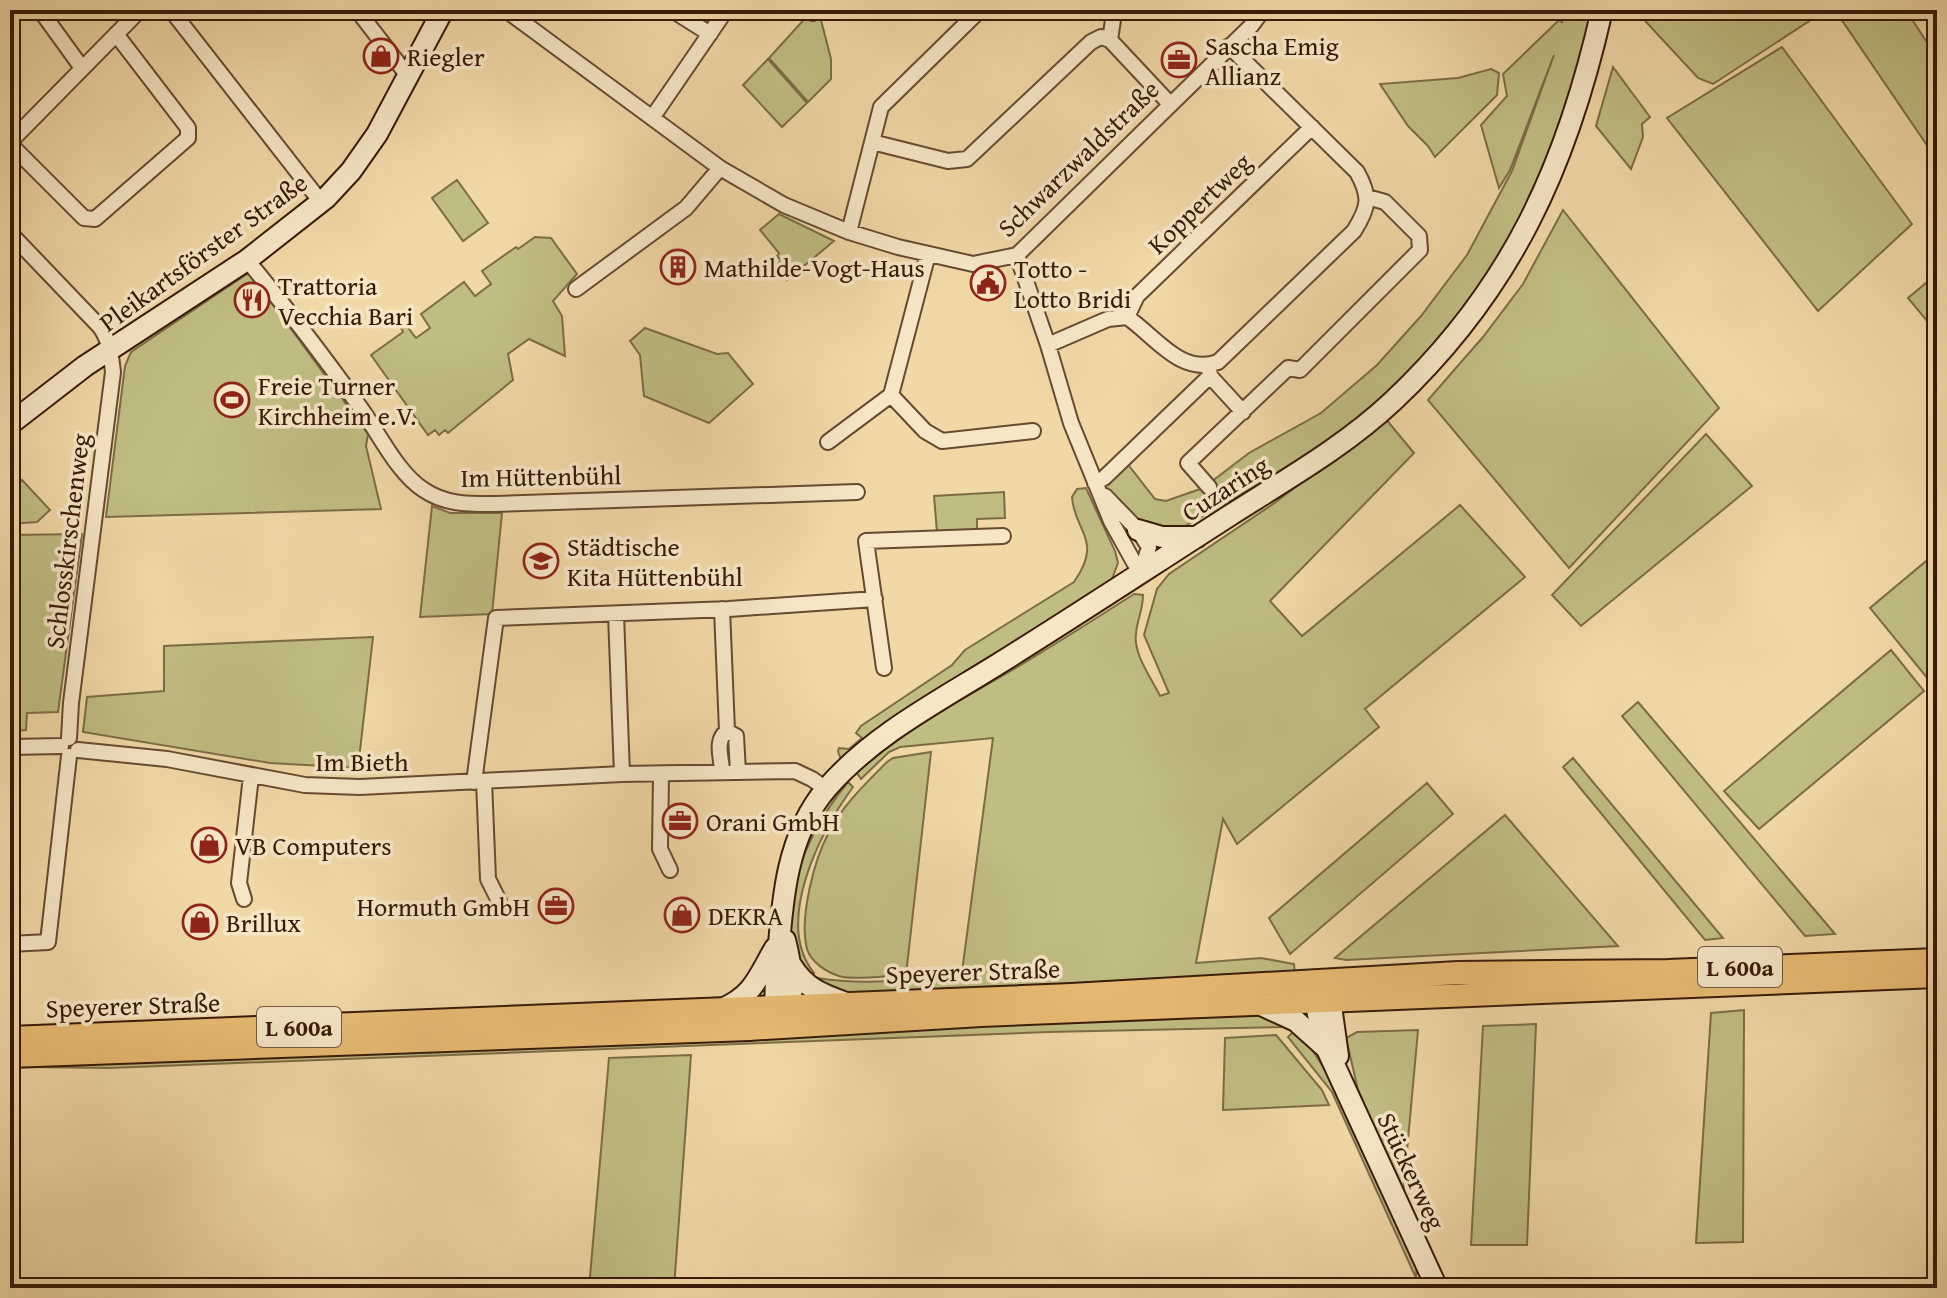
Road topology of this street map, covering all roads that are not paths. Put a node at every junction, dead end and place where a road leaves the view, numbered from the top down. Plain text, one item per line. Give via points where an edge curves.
1 (40, 10) edge
2 (140, 10) edge
3 (171, 10) edge
4 (357, 10) edge
5 (443, 10) edge
6 (506, 10) edge
7 (672, 10) edge
8 (726, 10) edge
9 (980, 10) edge
10 (1112, 10) edge
11 (1263, 10) edge
12 (1602, 10) edge
13 (116, 34) junction
14 (710, 34) junction
15 (1110, 40) junction
16 (1229, 46) junction
17 (82, 68) junction
18 (408, 76) junction
19 (1170, 104) junction
20 (652, 118) junction
21 (1312, 127) junction
22 (872, 142) junction
23 (10, 143) edge
24 (720, 168) junction
25 (1367, 197) junction
26 (321, 202) junction
27 (849, 232) junction
28 (10, 233) edge
29 (928, 254) junction
30 (1017, 255) junction
31 (247, 260) junction
32 (576, 289) dead end
33 (1127, 317) junction
34 (1048, 345) junction
35 (110, 351) junction
36 (1210, 371) junction
37 (891, 395) junction
38 (1243, 412) junction
39 (10, 424) edge
40 (1033, 431) dead end
41 (828, 442) dead end
42 (1095, 483) junction
43 (1209, 487) dead end
44 (857, 492) dead end
45 (1138, 530) junction
46 (1003, 536) dead end
47 (1197, 537) junction
48 (1141, 575) junction
49 (875, 599) junction
50 (722, 609) junction
51 (616, 614) junction
52 (884, 668) dead end
53 (10, 747) edge
54 (69, 748) junction
55 (730, 772) junction
56 (622, 774) junction
57 (661, 775) junction
58 (251, 776) junction
59 (479, 781) junction
60 (826, 789) junction
61 (670, 870) dead end
62 (244, 899) dead end
63 (499, 901) dead end
64 (780, 920) junction
65 (779, 941) junction
66 (10, 944) edge
67 (1937, 960) edge
68 (791, 965) junction
69 (1937, 976) edge
70 (1321, 994) junction
71 (850, 1004) junction
72 (1259, 1004) junction
73 (722, 1009) junction
74 (781, 1014) junction
75 (10, 1038) edge
76 (1326, 1047) junction
77 (10, 1056) edge
78 (1339, 1076) junction
79 (1437, 1288) edge

1 - 17 street
2 - 13 street
3 - 26 street
4 - 18 street
5 - 18 main road, Pleikartsförster Straße
6 - 20 street, Schwarzwaldstraße
7 - 14 street
8 - 14 street
9 - 22 street via 881,107
10 - 15 street
11 - 16 street, Schwarzwaldstraße
12 - 47 main road, Cuzaring via 1561,154 1485,298 1429,365 1355,434
13 - 17 street
13 - 23 street via 188,128 188,138 95,219 84,218
14 - 20 street
15 - 19 street
15 - 22 street via 1091,42 967,159 948,161
16 - 19 street, Schwarzwaldstraße
16 - 21 street
17 - 23 street
18 - 26 main road, Pleikartsförster Straße via 377,134
19 - 30 street, Schwarzwaldstraße
20 - 24 street, Schwarzwaldstraße
21 - 25 street via 1357,172
21 - 33 street, Koppertweg via 1137,296
22 - 27 street
24 - 27 street, Schwarzwaldstraße via 784,205
24 - 32 street via 686,208
25 - 36 street via 1354,231
25 - 38 street via 1385,202 1419,236 1420,250 1300,370 1288,368
26 - 31 main road, Pleikartsförster Straße
27 - 29 street, Schwarzwaldstraße
28 - 35 street via 100,327
29 - 30 street, Schwarzwaldstraße via 973,264
29 - 37 street
30 - 34 street
31 - 35 main road, Pleikartsförster Straße
31 - 44 street, Im Hüttenbühl via 407,475 445,500 496,504
33 - 34 street via 1108,319
33 - 36 street via 1177,358
34 - 42 street
35 - 39 main road, Pleikartsförster Straße
35 - 54 street, Schlosskirschenweg via 113,372
36 - 38 street
36 - 42 street
37 - 40 street via 942,441
37 - 41 street
38 - 43 street via 1188,463
42 - 45 street
42 - 48 street
45 - 47 main road via 1162,537
45 - 48 street via 1149,547
46 - 49 street via 866,541
47 - 48 main road, Cuzaring
48 - 60 main road, Cuzaring via 912,718
49 - 50 street
49 - 52 street
50 - 51 street
50 - 55 street via 727,731 738,744
51 - 56 street
51 - 59 street via 496,618
53 - 54 street, Im Bieth
54 - 58 street, Im Bieth via 167,759
54 - 66 street, Schlosskirschenweg via 48,942
55 - 57 street, Im Bieth
55 - 60 street, Im Bieth via 795,771
56 - 57 street, Im Bieth
56 - 59 street, Im Bieth
57 - 61 street via 660,849
58 - 59 street, Im Bieth via 360,787
58 - 62 street via 239,883
59 - 63 street via 488,879
60 - 64 main road, Cuzaring via 797,840
64 - 65 main road, Cuzaring
64 - 68 main road, Cuzaring
65 - 73 main road via 754,987
65 - 74 main road, Cuzaring
67 - 70 main road, Speyerer Straße / L 600a via 1458,973
68 - 71 main road via 811,990
68 - 74 main road, Cuzaring
69 - 70 main road, Speyerer Straße / L 600a
70 - 71 main road, Speyerer Straße / L 600a via 1147,992
70 - 72 main road, Speyerer Straße / L 600a
70 - 76 main road, Stückerweg
70 - 78 main road, Stückerweg via 1336,1029
71 - 74 main road, Speyerer Straße / L 600a
72 - 74 main road, Speyerer Straße / L 600a via 920,1018
72 - 76 main road via 1296,1021
73 - 74 main road, Speyerer Straße / L 600a
73 - 75 main road, Speyerer Straße / L 600a
74 - 77 main road, Speyerer Straße / L 600a
76 - 78 main road, Stückerweg
78 - 79 main road, Stückerweg

